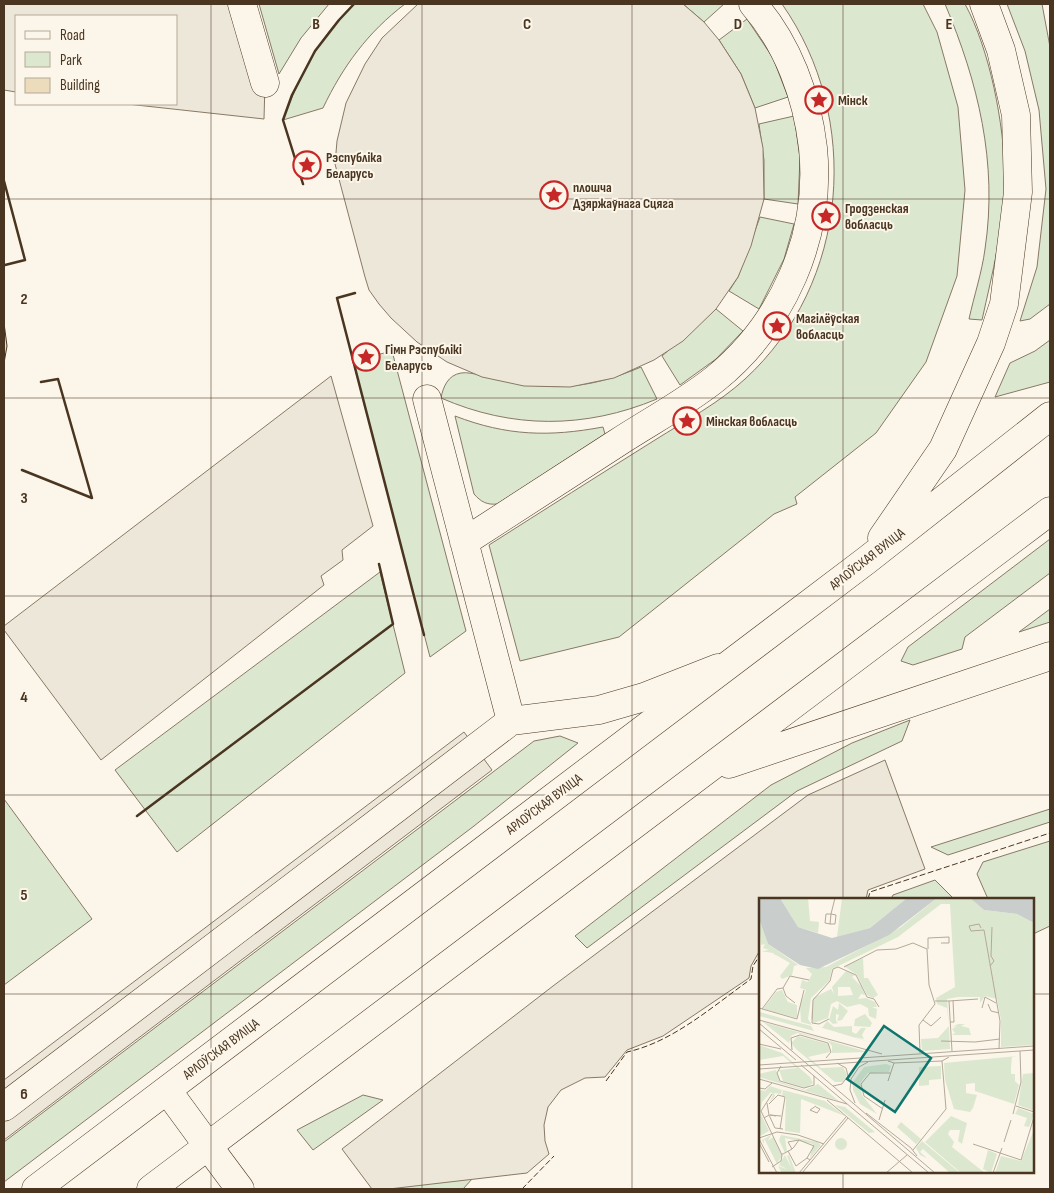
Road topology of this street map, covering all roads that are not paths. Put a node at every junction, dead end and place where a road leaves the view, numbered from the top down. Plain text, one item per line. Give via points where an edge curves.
1 (242, 4) edge
2 (753, 4) edge
3 (984, 4) edge
4 (265, 83) dead end
5 (427, 399) dead end
6 (1050, 416) edge
7 (1050, 511) edge
8 (464, 542) junction
9 (867, 560) junction
10 (1050, 656) edge
11 (731, 663) junction
12 (511, 721) junction
13 (708, 770) junction
14 (167, 1090) junction
15 (4, 1107) edge
16 (208, 1146) junction
17 (36, 1189) edge
18 (151, 1189) edge
19 (240, 1189) edge

1 - 4 main road
2 - 8 main road via 778,38 796,76 810,127 814,157 809,228 798,264 781,300 754,340 714,380
3 - 9 main road via 1001,50 1016,115 1018,192 1004,304 991,343 943,449
5 - 8 main road
6 - 9 main road, АРЛОЎСКАЯ ВУЛІЦА
7 - 13 main road
8 - 12 main road
9 - 11 main road, АРЛОЎСКАЯ ВУЛІЦА
10 - 13 main road
11 - 12 main road via 644,697 599,710
11 - 14 main road, АРЛОЎСКАЯ ВУЛІЦА
12 - 15 main road
13 - 16 main road
14 - 16 main road
14 - 17 main road, АРЛОЎСКАЯ ВУЛІЦА
16 - 18 main road
16 - 19 main road

